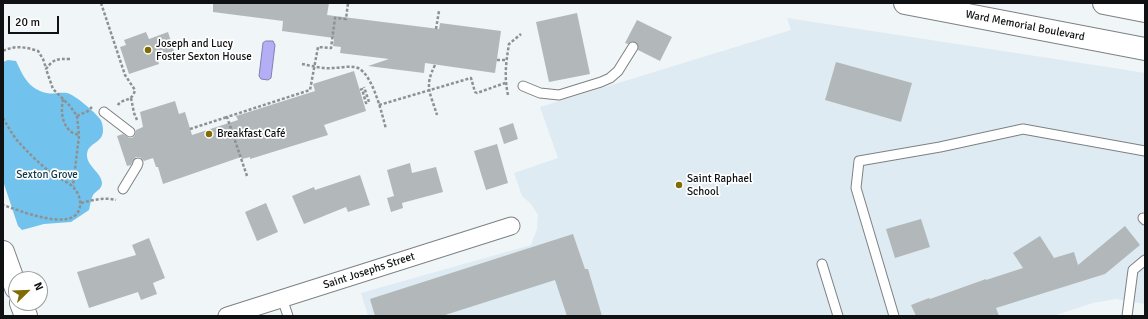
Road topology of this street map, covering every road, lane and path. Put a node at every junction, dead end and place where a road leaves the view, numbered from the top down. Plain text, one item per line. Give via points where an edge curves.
1 (101, 3) edge
2 (348, 3) edge
3 (905, 3) edge
4 (1104, 3) edge
5 (1145, 11) edge
6 (438, 12) dead end
7 (436, 29) dead end
8 (521, 34) dead end
9 (633, 47) dead end
10 (1145, 49) edge
11 (3, 51) edge
12 (70, 59) dead end
13 (497, 60) dead end
14 (507, 60) junction
15 (302, 64) dead end
16 (435, 65) dead end
17 (315, 66) junction
18 (46, 68) junction
19 (505, 83) junction
20 (371, 85) junction
21 (523, 86) dead end
22 (364, 87) junction
23 (429, 90) junction
24 (508, 95) dead end
25 (131, 98) junction
26 (63, 99) junction
27 (95, 103) dead end
28 (379, 105) junction
29 (107, 114) joint
30 (437, 115) dead end
31 (77, 116) junction
32 (227, 117) junction
33 (3, 118) edge
34 (139, 124) dead end
35 (190, 129) dead end
36 (386, 129) dead end
37 (130, 132) dead end
38 (79, 136) junction
39 (1145, 151) edge
40 (138, 163) dead end
41 (247, 176) dead end
42 (73, 186) junction
43 (123, 189) dead end
44 (120, 201) dead end
45 (81, 203) junction
46 (3, 205) edge
47 (511, 226) dead end
48 (3, 252) edge
49 (1145, 260) edge
50 (822, 264) dead end
51 (10, 271) edge
52 (282, 298) junction
53 (227, 316) edge
54 (288, 316) edge
55 (838, 316) edge
56 (894, 316) edge
57 (1127, 316) edge

1 - 25 path via 125,75 135,90
2 - 17 path via 346,19 335,18 331,48 318,46
3 - 10 main road, Ward Memorial Boulevard
4 - 5 main road
6 - 7 path
8 - 14 path via 509,44
9 - 21 lane via 618,71 601,82 559,94 540,93
11 - 18 path via 25,47 38,51
12 - 18 path via 56,59
13 - 14 path
14 - 19 path
15 - 17 path
16 - 23 path via 428,82
17 - 20 path via 357,68 364,73
17 - 32 path via 310,90
18 - 26 path via 53,89
19 - 23 path via 477,93 471,78
19 - 24 path
20 - 22 path
20 - 28 path
22 - 22 path via 360,89 366,103 369,102
23 - 28 path
23 - 30 path
25 - 29 path via 119,103
25 - 34 path
26 - 31 path
26 - 38 path via 63,121 70,131
27 - 31 path via 88,111
28 - 36 path
29 - 37 lane
31 - 38 path
32 - 35 path
32 - 41 path
33 - 42 path via 16,139 40,164
38 - 42 path
39 - 56 lane via 1023,129 859,161 856,188
40 - 43 lane
42 - 45 path
44 - 45 path via 109,198
45 - 46 path via 79,212 73,217 59,220 39,217
47 - 52 street, Saint Josephs Street
48 - 51 main road
49 - 57 lane via 1133,270
50 - 55 lane
52 - 53 street, Saint Josephs Street
52 - 54 lane

